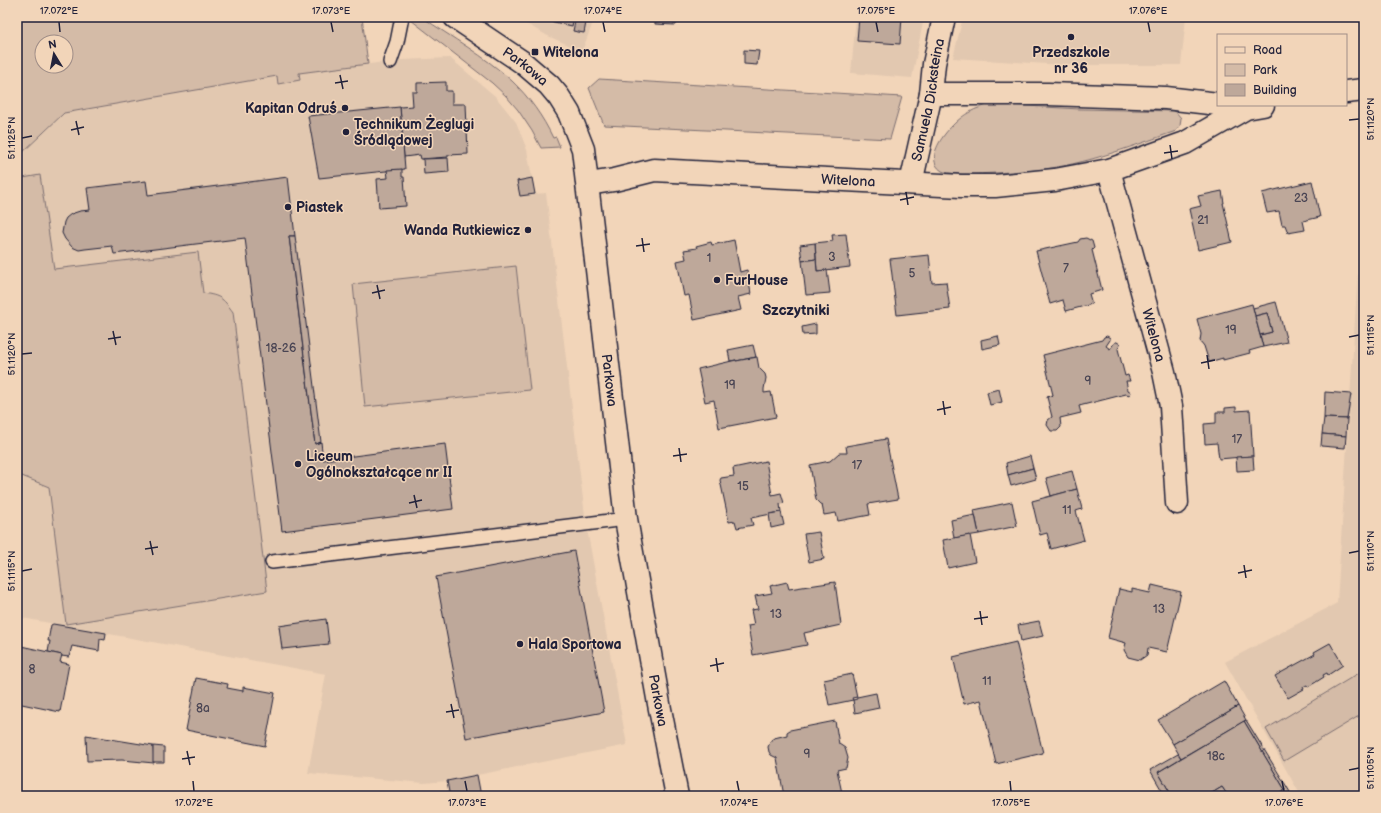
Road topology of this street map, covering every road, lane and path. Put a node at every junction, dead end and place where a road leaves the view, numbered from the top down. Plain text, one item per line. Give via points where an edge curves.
1 (402, 17) edge
2 (455, 17) edge
3 (944, 17) edge
4 (390, 62) dead end
5 (1364, 90) edge
6 (1347, 92) edge
7 (932, 94) junction
8 (1217, 104) edge
9 (1254, 106) edge
10 (1109, 170) junction
11 (911, 183) junction
12 (588, 184) junction
13 (1177, 503) dead end
14 (626, 519) junction
15 (272, 562) dead end
16 (676, 796) edge

1 - 4 lane
2 - 12 street, Parkowa via 522,62 559,97 569,113 583,149
3 - 7 street, Samuela Dicksteina via 934,64
5 - 6 street
7 - 8 street via 1166,98
7 - 11 street, Samuela Dicksteina
9 - 10 street, Witelona via 1185,143
10 - 11 street, Witelona via 1055,180 994,186
10 - 13 street, Witelona via 1171,406
11 - 12 street, Witelona via 654,170
12 - 14 street, Parkowa
14 - 15 lane
14 - 16 street, Parkowa

